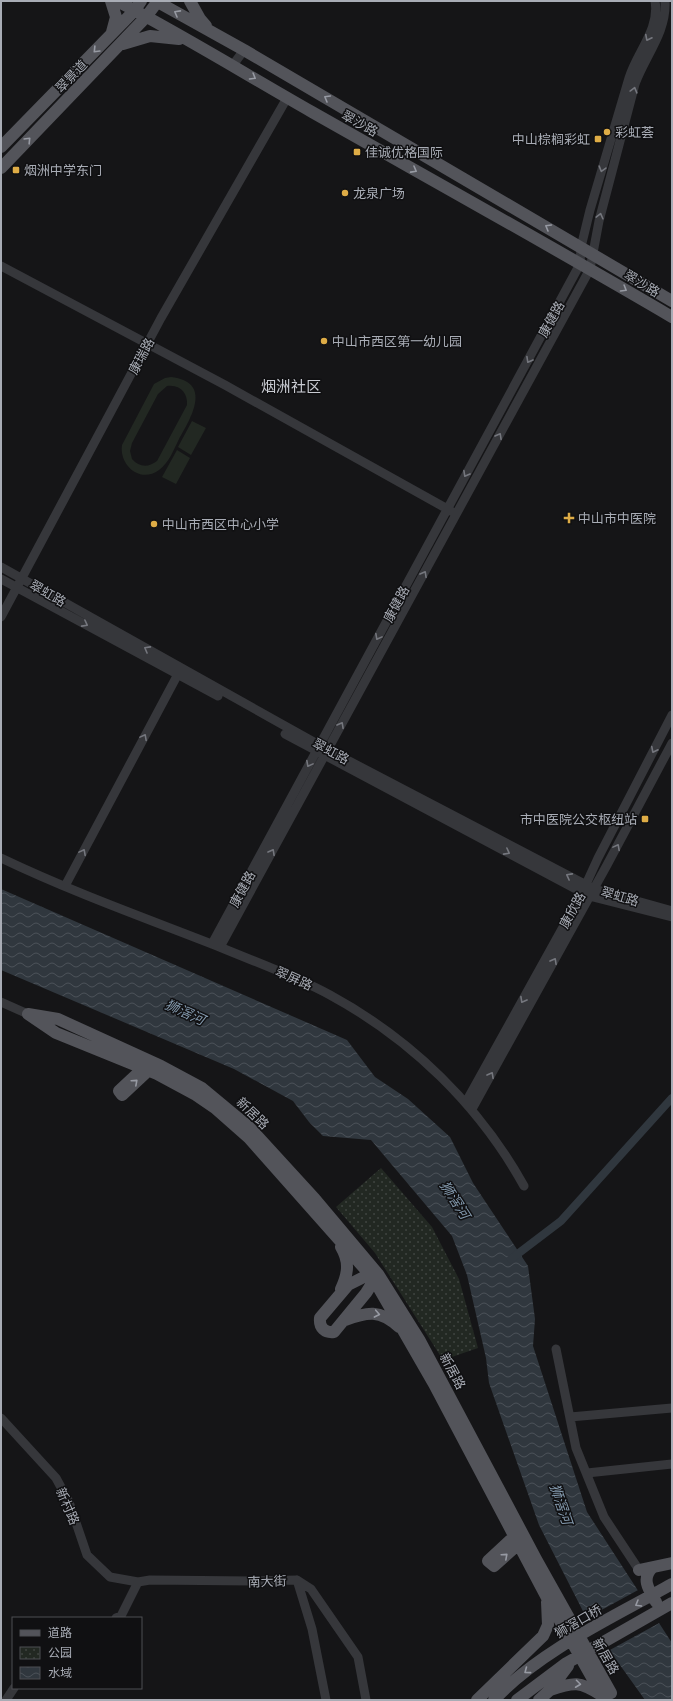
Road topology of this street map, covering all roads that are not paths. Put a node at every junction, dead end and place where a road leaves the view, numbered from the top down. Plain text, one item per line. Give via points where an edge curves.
1 (111, 1) edge
2 (117, 1) edge
3 (157, 1) edge
4 (190, 1) edge
5 (655, 1) edge
6 (665, 1) edge
7 (138, 6) edge
8 (146, 17) junction
9 (209, 30) junction
10 (110, 35) junction
11 (195, 44) junction
12 (118, 46) junction
13 (244, 50) junction
14 (233, 66) junction
15 (287, 98) junction
16 (617, 133) junction
17 (1, 148) edge
18 (1, 168) edge
19 (581, 247) junction
20 (593, 254) junction
21 (1, 266) edge
22 (585, 266) junction
23 (672, 301) edge
24 (672, 317) edge
25 (147, 344) junction
26 (447, 509) junction
27 (456, 515) junction
28 (1, 567) edge
29 (22, 578) junction
30 (1, 579) edge
31 (17, 588) junction
32 (1, 617) edge
33 (178, 674) junction
34 (672, 715) edge
35 (672, 743) edge
36 (322, 751) junction
37 (1, 858) edge
38 (65, 886) junction
39 (588, 891) junction
40 (672, 911) edge
41 (672, 917) edge
42 (216, 946) junction
43 (1, 1002) edge
44 (28, 1014) joint
45 (150, 1066) junction
46 (469, 1106) junction
47 (524, 1186) dead end
48 (329, 1227) junction
49 (374, 1276) junction
50 (333, 1302) junction
51 (345, 1318) junction
52 (405, 1333) junction
53 (556, 1349) dead end
54 (672, 1408) edge
55 (570, 1417) junction
56 (1, 1418) edge
57 (672, 1464) edge
58 (587, 1473) junction
59 (520, 1537) junction
60 (672, 1563) edge
61 (652, 1568) junction
62 (638, 1570) joint
63 (297, 1580) junction
64 (138, 1582) junction
65 (672, 1584) edge
66 (550, 1594) junction
67 (672, 1603) edge
68 (672, 1612) edge
69 (118, 1617) edge
70 (574, 1645) junction
71 (13, 1689) edge
72 (550, 1690) junction
73 (603, 1697) junction
74 (6, 1700) edge
75 (326, 1700) edge
76 (366, 1700) edge
77 (477, 1700) edge
78 (494, 1700) edge
79 (517, 1700) edge
80 (539, 1700) edge

1 - 10 main road via 116,23
2 - 7 main road, 翠沙路
3 - 8 main road, 翠景道
9 -> 3 main road, 翠沙路
4 - 9 main road
5 -> 16 street via 655,24 633,65
16 -> 6 street via 641,69 663,25
7 - 8 main road, 翠沙路
7 - 10 main road
8 - 11 main road, 翠沙路
8 - 12 main road, 翠景道
9 - 13 main road, 翠沙路
10 -> 17 main road
11 - 12 main road via 162,36 139,38
11 - 14 main road, 翠沙路
18 -> 12 main road, 翠景道
13 - 14 street
19 -> 13 main road, 翠沙路
14 -> 15 main road, 翠沙路
15 -> 22 main road, 翠沙路
15 - 25 street, 康瑞路
16 -> 19 street
20 -> 16 street
19 - 20 main road, 翠沙路
19 - 22 street
20 - 22 street
20 - 23 main road, 翠沙路
21 - 25 street
22 -> 24 main road, 翠沙路
22 -> 26 street, 康健路
27 -> 22 street, 康健路
25 - 26 street
25 - 29 street, 康瑞路
26 - 27 street
26 -> 36 street, 康健路
36 -> 27 street, 康健路
28 - 29 street, 翠虹路
29 - 31 street, 康瑞路
36 -> 29 street, 翠虹路
30 - 31 street, 翠虹路
31 - 32 street, 康瑞路
31 -> 33 street, 翠虹路
33 - 36 street, 翠虹路
38 -> 33 street
34 -> 39 street, 康欣路
39 -> 35 street, 康欣路
36 - 39 street, 翠虹路
36 - 42 street, 康健路
37 - 38 street, 翠屏路
38 - 42 street, 翠屏路
39 - 40 street, 翠虹路
39 - 41 street, 翠虹路
39 - 46 street, 康欣路
42 - 46 street, 翠屏路 via 296,978 351,1007 409,1048 444,1079
43 - 44 street
44 - 45 main road, 新居路 via 56,1033
45 - 48 main road, 新居路 via 214,1108 249,1138
45 - 49 main road, 新居路 via 202,1088 249,1127 315,1199
46 - 47 street, 翠屏路 via 494,1137
48 - 49 main road, 新居路
48 - 50 main road via 344,1251 348,1263 347,1276
49 - 50 main road via 348,1285
49 - 51 main road
49 - 52 main road, 新居路
49 - 59 main road, 新居路 via 420,1341
50 - 51 main road via 346,1312
50 - 51 main road via 320,1318 321,1328 329,1333 334,1332
51 -> 52 main road via 372,1312 384,1316
52 - 59 main road, 新居路
53 - 55 street
54 - 55 street
55 - 58 street via 576,1448
56 - 64 street, 新村路 via 56,1478 69,1502 87,1555 110,1577
57 - 58 street
58 - 62 street via 604,1517
59 - 66 main road, 新居路
60 - 61 main road
61 - 62 main road
61 - 68 main road via 646,1581 656,1602 667,1612
63 - 64 street, 南大街
63 - 75 street via 312,1629
63 - 76 street, 南大街 via 311,1589 358,1657
64 - 69 street
65 -> 78 main road, 狮滘口桥 via 550,1653
66 - 70 main road, 新居路
66 - 73 main road, 新居路 via 611,1692
66 - 77 main road via 548,1625 543,1636
67 - 79 main road via 565,1664
70 - 72 main road via 565,1671
70 - 73 main road, 新居路
71 - 74 street
72 -> 73 main road via 580,1683
72 - 80 main road

